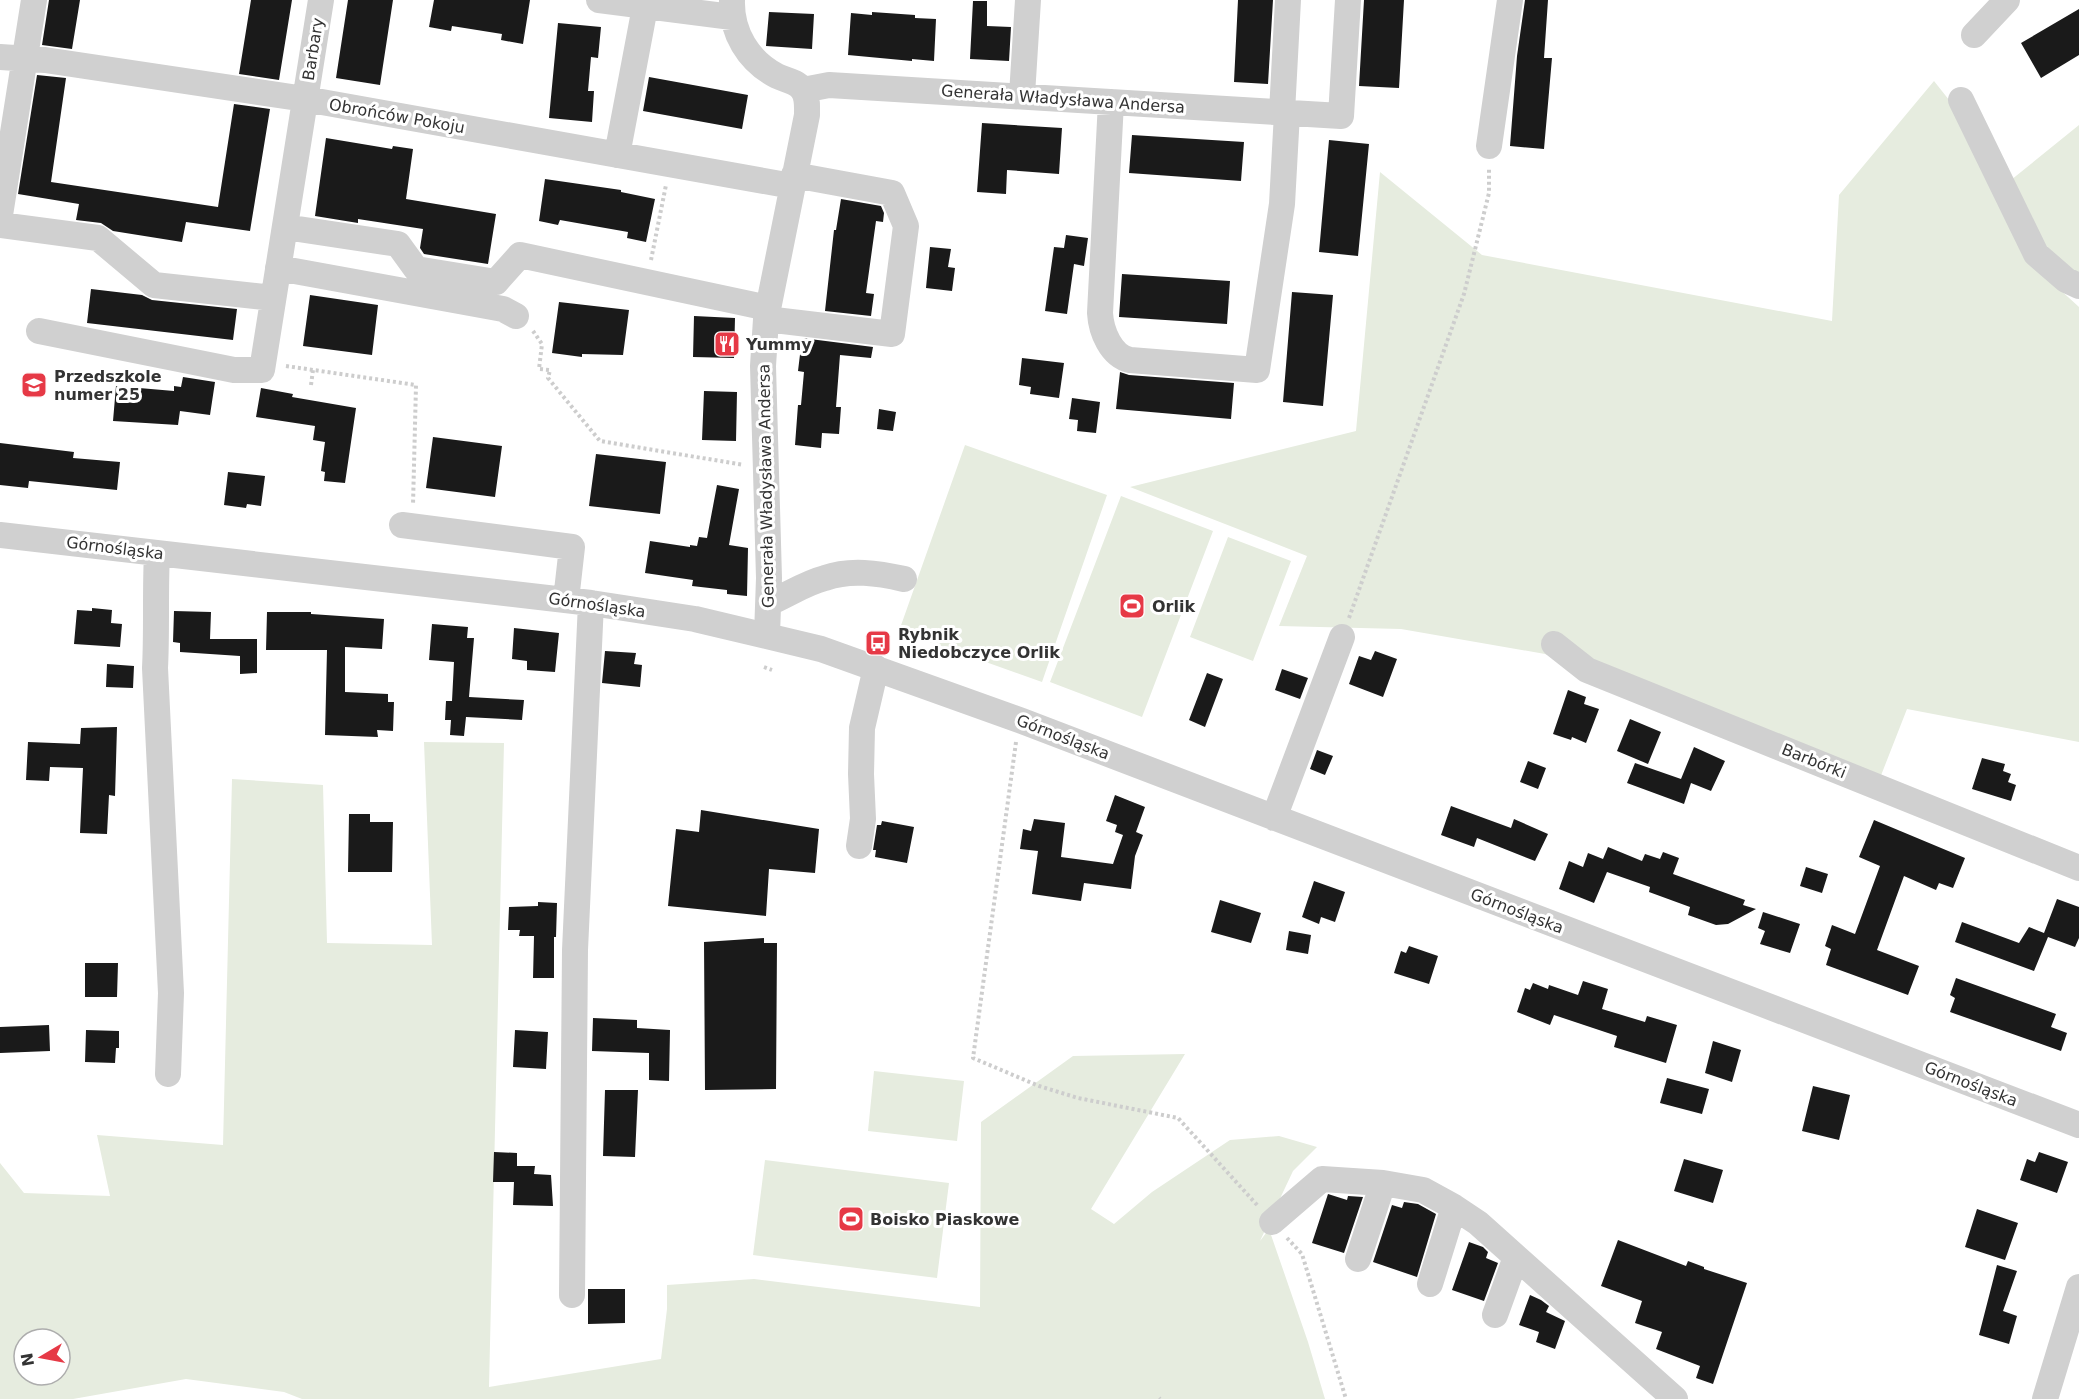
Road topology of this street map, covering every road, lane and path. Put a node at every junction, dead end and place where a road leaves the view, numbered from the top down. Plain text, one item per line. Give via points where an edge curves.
1 (33, 0) edge
2 (321, 0) edge
3 (599, 0) edge
4 (1028, 0) edge
5 (1288, 0) edge
6 (1348, 0) edge
7 (1510, 0) edge
8 (2007, 0) edge
9 (645, 7) junction
10 (732, 8) edge
11 (1974, 35) dead end
12 (12, 57) edge
13 (803, 90) junction
14 (1022, 95) junction
15 (305, 99) junction
16 (1961, 100) dead end
17 (1111, 102) junction
18 (1284, 112) junction
19 (1490, 146) joint
20 (617, 155) junction
21 (670, 164) junction
22 (793, 180) junction
23 (0, 215) edge
24 (0, 225) edge
25 (285, 227) junction
26 (278, 268) junction
27 (647, 282) junction
28 (2079, 286) edge
29 (273, 298) junction
30 (767, 314) junction
31 (516, 316) joint
32 (39, 331) dead end
33 (262, 366) junction
34 (313, 370) junction
35 (311, 385) dead end
36 (765, 469) junction
37 (407, 526) joint
38 (0, 535) edge
39 (157, 553) junction
40 (904, 579) dead end
41 (578, 601) junction
42 (769, 603) junction
43 (766, 635) junction
44 (1342, 637) joint
45 (1554, 644) dead end
46 (764, 668) dead end
47 (876, 668) junction
48 (772, 670) dead end
49 (1022, 721) junction
50 (1274, 818) junction
51 (859, 846) dead end
52 (2079, 868) edge
53 (168, 1074) dead end
54 (2079, 1125) edge
55 (1383, 1183) junction
56 (1454, 1207) junction
57 (1272, 1222) junction
58 (1516, 1257) junction
59 (1358, 1259) dead end
60 (1430, 1284) dead end
61 (2079, 1287) edge
62 (572, 1295) dead end
63 (1495, 1315) dead end
64 (1346, 1399) edge
65 (1675, 1399) edge
66 (2044, 1399) edge

1 - 12 street
2 - 15 street, Barbary
3 - 9 street
4 - 14 street
5 - 18 street
6 - 18 street, Generała Władysława Andersa via 1341,116
7 - 19 street
8 - 11 street
9 - 10 street
9 - 20 street
10 - 13 street via 738,37 759,63
12 - 15 street, Obrońców Pokoju
12 - 23 street
13 - 14 street, Generała Władysława Andersa via 829,85
13 - 22 street, Generała Władysława Andersa via 807,115
14 - 17 street, Generała Władysława Andersa
15 - 20 street, Obrońców Pokoju
15 - 25 street, Barbary
16 - 28 street via 2036,254
17 - 18 street, Generała Władysława Andersa
17 - 18 street via 1100,313 1114,351 1130,360 1257,370 1282,204
19 - 44 path via 1489,193 1464,294
20 - 21 street, Obrońców Pokoju
21 - 22 street, Obrońców Pokoju
21 - 27 path
22 - 30 street, Generała Władysława Andersa
22 - 30 street, Obrońców Pokoju via 892,193 906,226 892,334
24 - 29 street via 98,238 154,285
25 - 26 street, Barbary
25 - 27 street via 398,244 416,269 496,282 520,255
26 - 29 street, Barbary
26 - 31 street via 503,309
27 - 30 street
29 - 33 street, Barbary
30 - 36 street, Generała Władysława Andersa via 763,366
31 - 36 path via 528,324 542,344 539,369 549,370 548,378 600,441
32 - 33 street via 234,370
33 - 34 path
34 - 35 path
34 - 37 path via 416,385
36 - 42 street, Generała Władysława Andersa
37 - 41 street via 572,547
38 - 39 street, Górnośląska
39 - 41 street, Górnośląska
39 - 53 street via 154,668 171,993
40 - 42 street via 867,573 832,576
41 - 43 street, Górnośląska
41 - 62 street
42 - 43 street, Generała Władysława Andersa
43 - 47 street, Górnośląska
44 - 50 street
45 - 52 street, Barbórki via 1587,670
46 - 48 path
47 - 49 street, Górnośląska
47 - 51 street via 862,728 863,819
49 - 50 street, Górnośląska
49 - 57 path via 1015,744 973,1058 1078,1098 1178,1118
50 - 54 street, Górnośląska
55 - 56 street via 1423,1190
55 - 57 street via 1322,1179
55 - 59 street
56 - 58 street
56 - 60 street
57 - 64 path via 1302,1254
58 - 63 street
58 - 65 street
61 - 66 street

